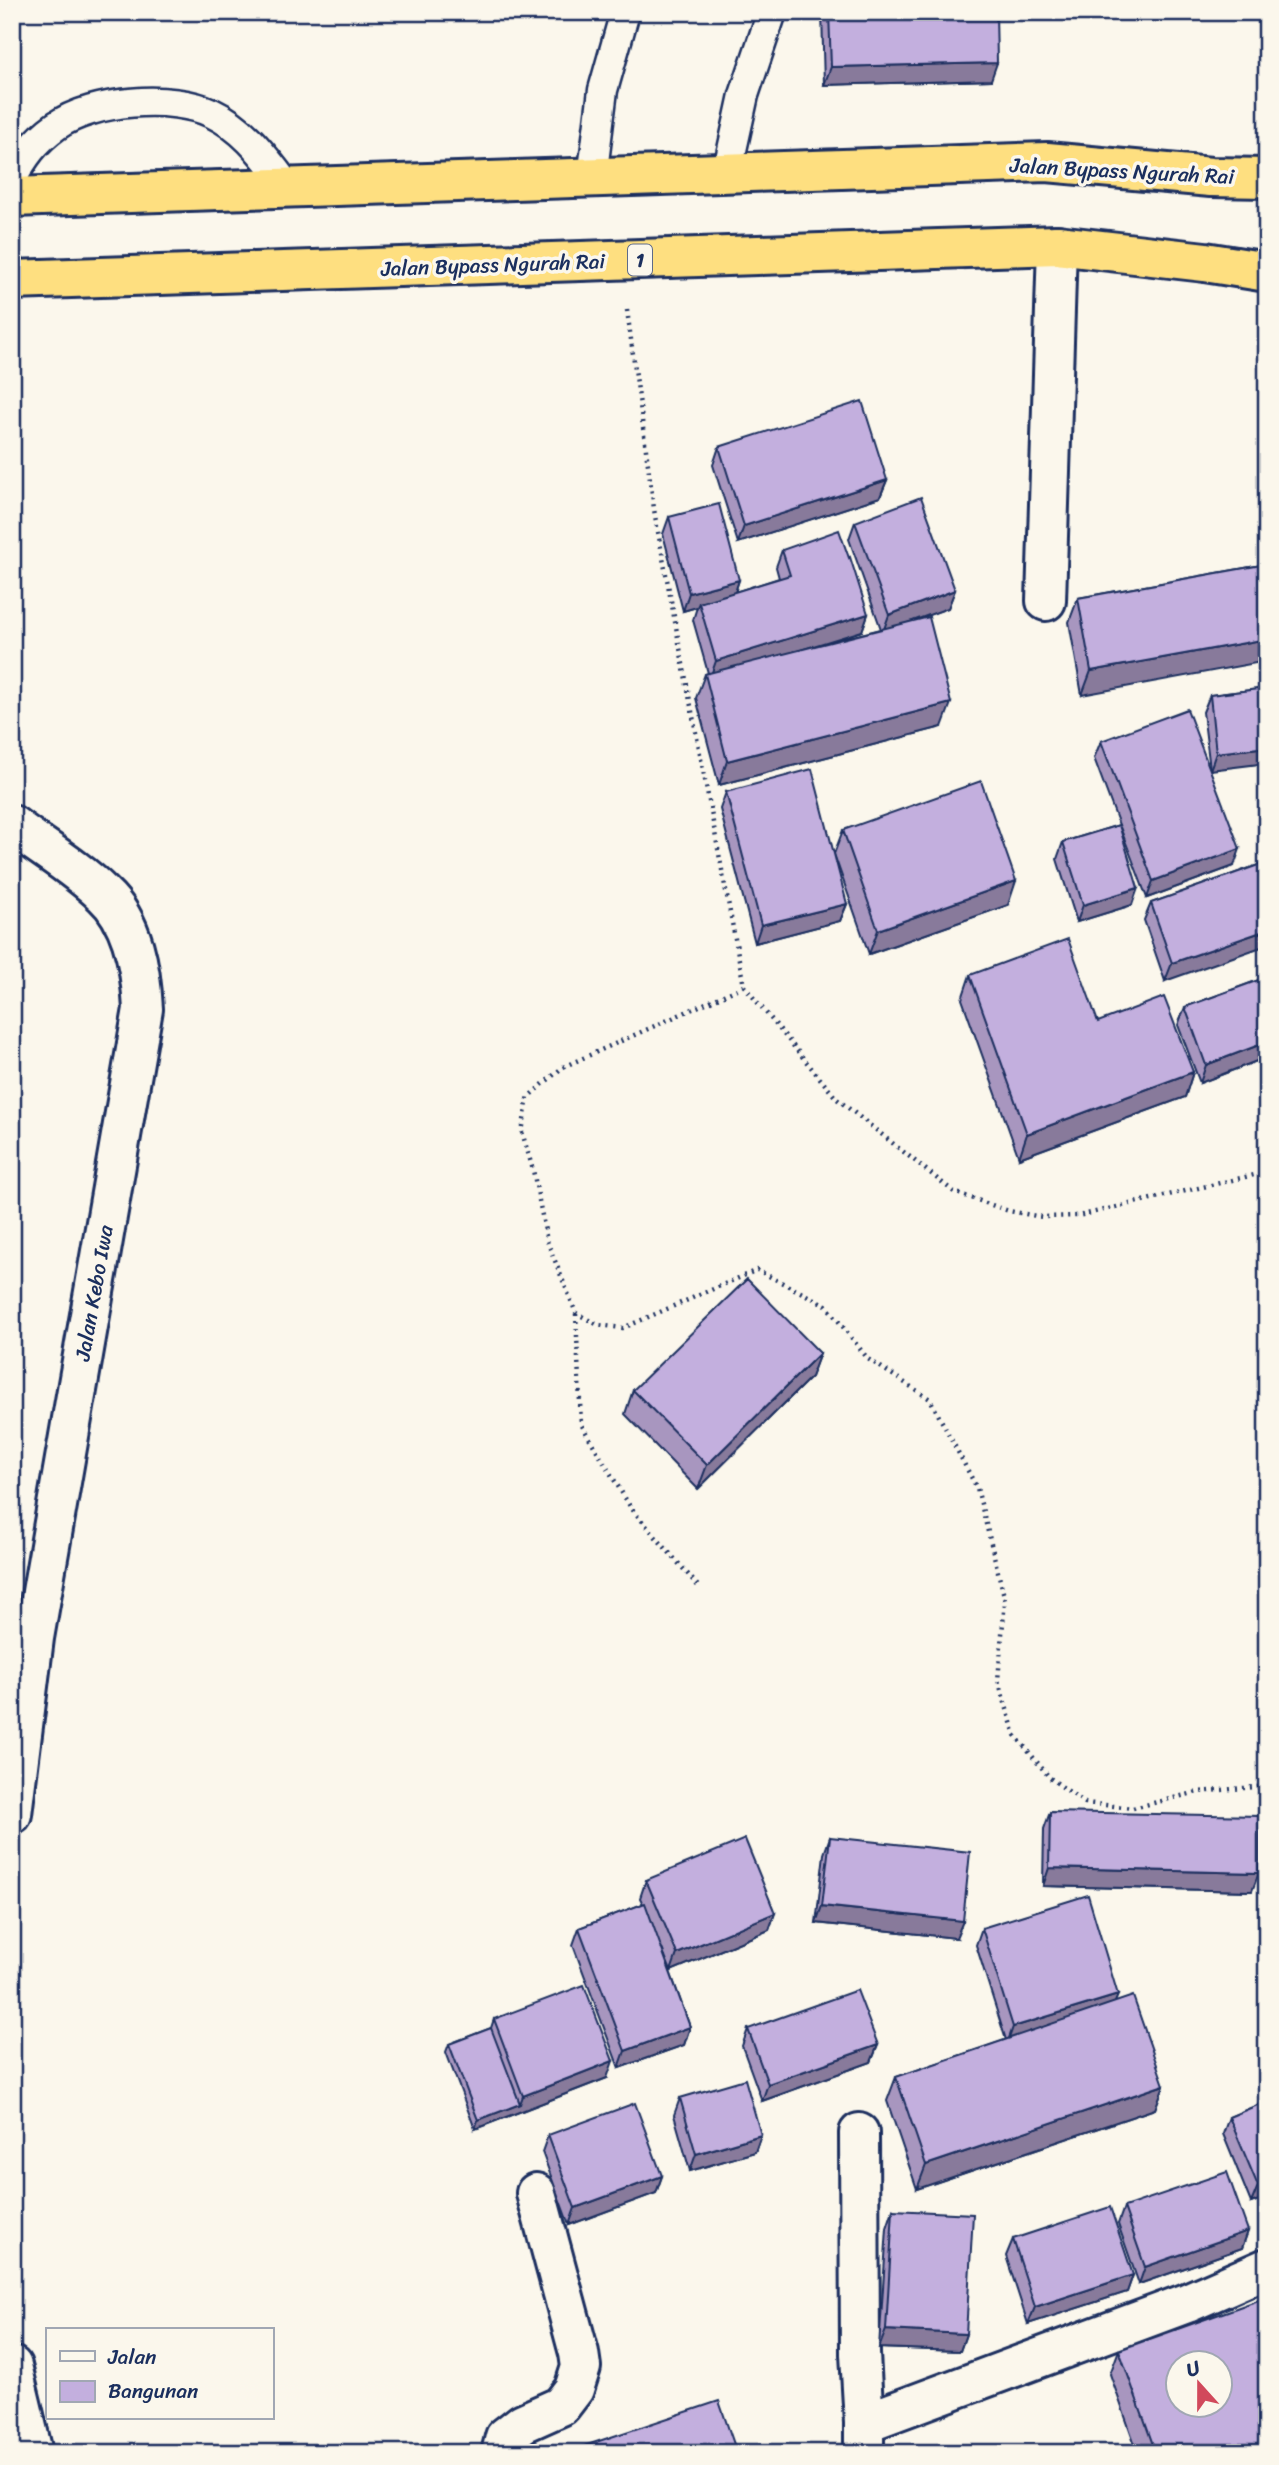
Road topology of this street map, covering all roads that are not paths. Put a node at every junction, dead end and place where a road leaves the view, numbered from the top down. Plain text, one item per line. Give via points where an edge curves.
1 (625, 12) edge
2 (772, 12) edge
3 (727, 173) junction
4 (592, 178) junction
5 (1267, 178) edge
6 (12, 179) edge
7 (288, 187) junction
8 (12, 197) edge
9 (1057, 245) junction
10 (1267, 272) edge
11 (12, 280) edge
12 (1046, 601) dead end
13 (12, 825) edge
14 (12, 1814) edge
15 (859, 2133) dead end
16 (536, 2193) dead end
17 (1267, 2268) edge
18 (12, 2366) edge
19 (23, 2430) edge
20 (864, 2438) edge
21 (501, 2453) edge

1 - 4 lane via 603,90
2 - 3 lane via 744,95
3 - 4 highway, Jalan Bypass Ngurah Rai
3 - 5 highway, Jalan Bypass Ngurah Rai via 1047,162
4 - 7 highway, Jalan Bypass Ngurah Rai
6 - 7 lane via 28,151 57,124 94,109 130,102 174,102 212,113 250,139
7 - 8 highway, Jalan Bypass Ngurah Rai
9 - 10 highway, Jalan Bypass Ngurah Rai / 1
9 - 11 highway, Jalan Bypass Ngurah Rai / 1
9 - 12 street
13 - 14 street, Jalan Kebo Iwa via 105,895 136,954 143,1009 34,1638
15 - 20 street
16 - 21 street via 581,2367 574,2389 561,2406 523,2423 505,2437
17 - 20 street
18 - 19 street

